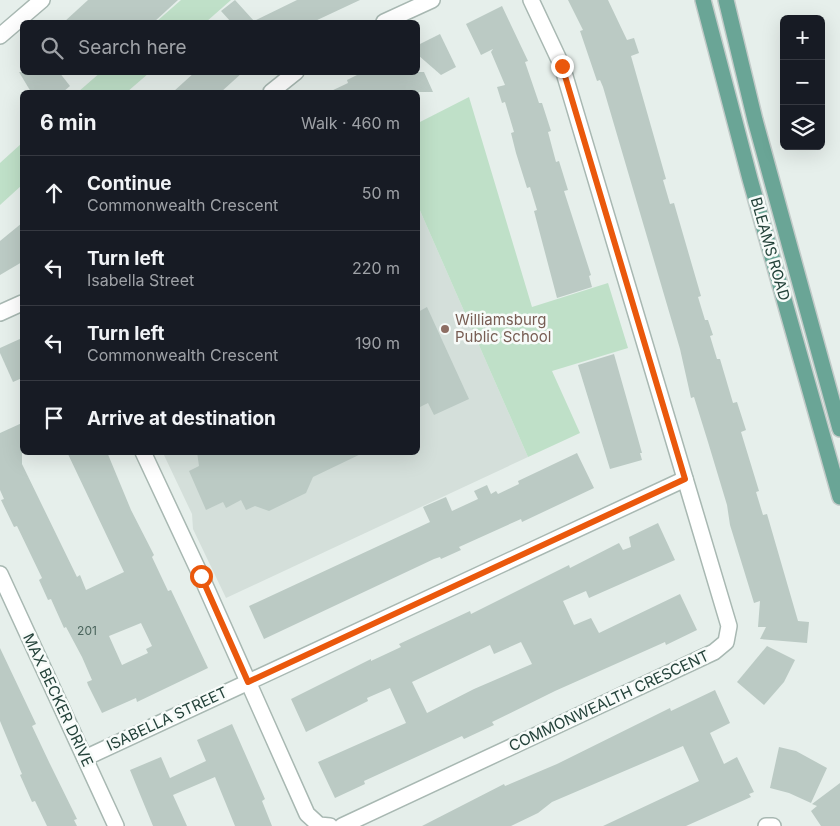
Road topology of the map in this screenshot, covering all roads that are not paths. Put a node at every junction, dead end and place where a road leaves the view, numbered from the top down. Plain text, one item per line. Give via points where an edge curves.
1 (42, 0) edge
2 (432, 0) edge
3 (531, 0) edge
4 (703, 0) edge
5 (726, 0) edge
6 (388, 20) edge
7 (0, 36) edge
8 (292, 75) edge
9 (274, 90) edge
10 (20, 304) edge
11 (0, 313) edge
12 (840, 429) edge
13 (144, 455) edge
14 (685, 479) junction
15 (840, 496) edge
16 (0, 574) edge
17 (248, 682) junction
18 (85, 758) junction
19 (116, 826) edge
20 (330, 826) edge
21 (342, 826) edge
22 (766, 826) edge
23 (773, 826) edge

1 - 7 street
2 - 6 street
3 - 14 street, COMMONWEALTH CRESCENT via 562,66
4 - 15 main road, BLEAMS ROAD
5 - 12 main road, BLEAMS ROAD via 782,223
8 - 9 street
10 - 11 street
13 - 17 street
14 - 17 street, ISABELLA STREET
14 - 21 street, COMMONWEALTH CRESCENT via 729,626 726,642 714,652
16 - 18 street, MAX BECKER DRIVE
17 - 18 street, ISABELLA STREET
17 - 20 street via 307,814 319,825
18 - 19 street, MAX BECKER DRIVE
22 - 23 street

